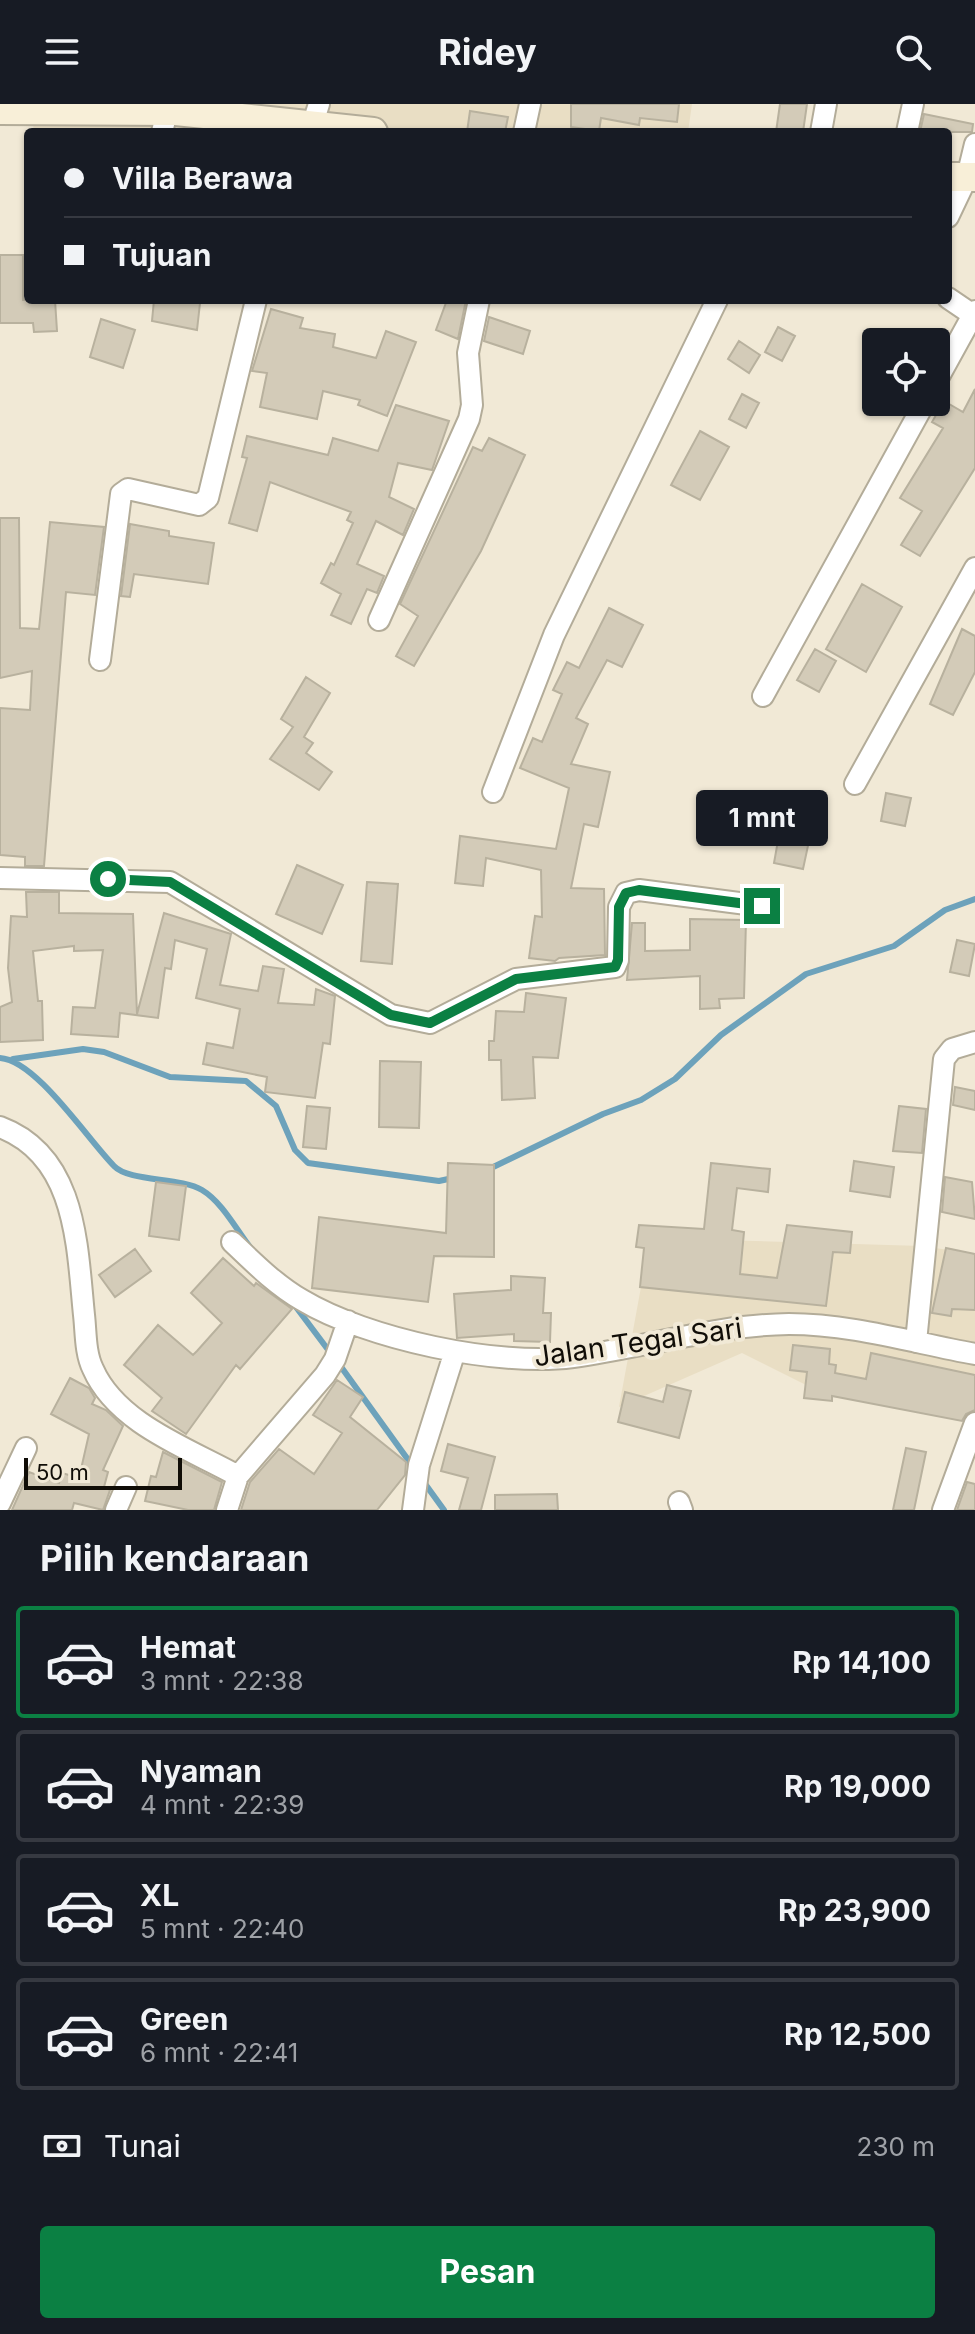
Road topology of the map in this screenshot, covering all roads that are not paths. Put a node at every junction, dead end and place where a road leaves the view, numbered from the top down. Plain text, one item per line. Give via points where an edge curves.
1 (530, 104) edge
2 (826, 104) edge
3 (913, 104) edge
4 (0, 110) edge
5 (171, 118) edge
6 (302, 121) edge
7 (347, 128) edge
8 (525, 128) edge
9 (822, 128) edge
10 (908, 128) edge
11 (975, 144) edge
12 (963, 177) edge
13 (952, 206) edge
14 (952, 300) edge
15 (255, 304) edge
16 (478, 304) edge
17 (715, 304) edge
18 (974, 313) edge
19 (950, 357) edge
20 (917, 416) edge
21 (975, 568) edge
22 (379, 620) dead end
23 (100, 660) dead end
24 (763, 696) dead end
25 (855, 784) dead end
26 (493, 792) dead end
27 (0, 878) edge
28 (762, 906) dead end
29 (975, 1042) edge
30 (0, 1127) edge
31 (232, 1242) dead end
32 (348, 1321) junction
33 (916, 1342) junction
34 (455, 1351) junction
35 (975, 1354) edge
36 (975, 1423) edge
37 (26, 1448) dead end
38 (238, 1476) junction
39 (126, 1487) dead end
40 (0, 1503) edge
41 (116, 1510) edge
42 (227, 1510) edge
43 (413, 1510) edge
44 (943, 1510) edge

1 - 8 street
2 - 9 street
3 - 10 street
4 - 5 street
5 - 6 street
6 - 7 street
11 - 12 street
12 - 13 street
14 - 18 street
15 - 23 street via 208,498 199,505 128,489 121,494
16 - 22 street via 468,353 469,419
17 - 26 street via 554,635
18 - 19 street
20 - 24 street
21 - 25 street
27 - 28 street via 170,882 391,1015 430,1023 516,979 615,967 619,907 626,893 639,890
29 - 33 street via 952,1049 944,1059
30 - 38 street via 36,1149 67,1195 89,1356 103,1384 138,1421
31 - 32 street, Jalan Tegal Sari via 289,1292
32 - 34 street, Jalan Tegal Sari
32 - 38 street via 325,1375
33 - 34 street, Jalan Tegal Sari via 788,1324 544,1360
33 - 35 street, Jalan Tegal Sari
34 - 43 street via 419,1465
36 - 44 street
37 - 40 street
38 - 42 street
39 - 41 street

